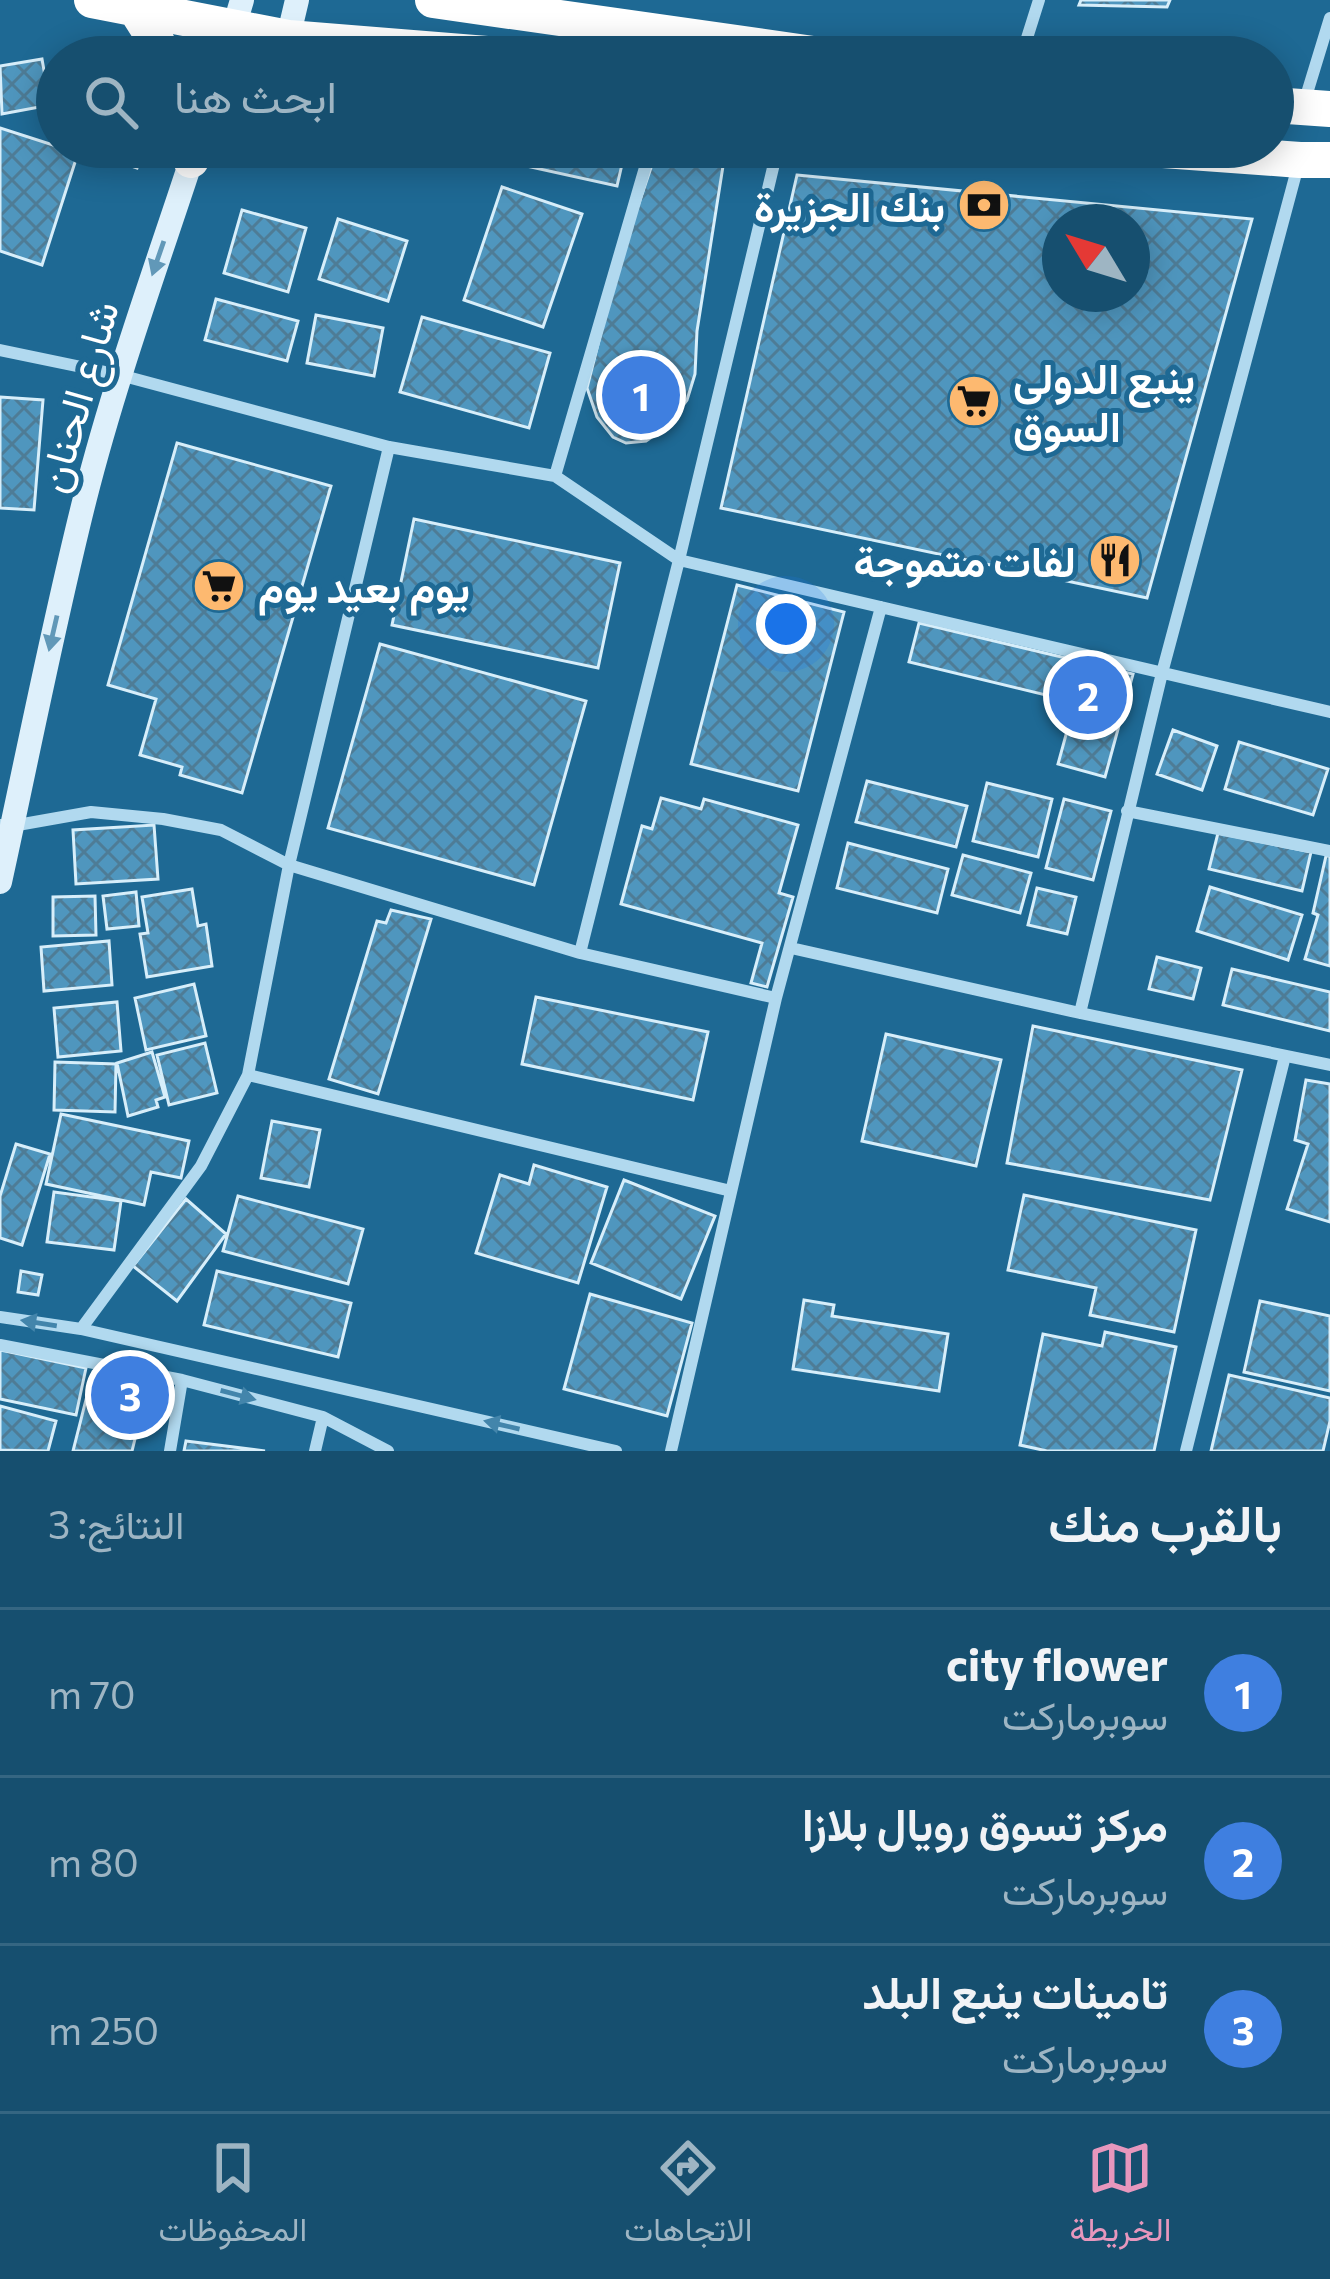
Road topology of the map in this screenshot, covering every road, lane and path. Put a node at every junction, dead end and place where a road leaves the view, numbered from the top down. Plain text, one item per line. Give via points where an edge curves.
1 (92, 0) edge
2 (297, 0) edge
3 (433, 0) edge
4 (1039, 0) edge
5 (136, 8) junction
6 (1330, 18) edge
7 (234, 29) edge
8 (153, 36) edge
9 (276, 36) edge
10 (288, 36) edge
11 (686, 36) edge
12 (1028, 36) edge
13 (1302, 107) edge
14 (1315, 160) edge
15 (187, 168) edge
16 (645, 168) edge
17 (773, 168) edge
18 (0, 350) edge
19 (120, 375) junction
20 (388, 447) junction
21 (555, 476) junction
22 (680, 560) junction
23 (881, 607) junction
24 (1162, 673) junction
25 (1330, 712) edge
26 (1127, 811) junction
27 (6, 826) edge
28 (1330, 851) edge
29 (289, 865) junction
30 (0, 882) edge
31 (791, 948) junction
32 (580, 952) junction
33 (776, 998) junction
34 (1080, 1013) junction
35 (1285, 1056) junction
36 (1330, 1065) edge
37 (248, 1075) junction
38 (731, 1191) junction
39 (0, 1317) edge
40 (81, 1329) junction
41 (0, 1346) edge
42 (182, 1380) junction
43 (323, 1418) junction
44 (170, 1451) edge
45 (315, 1451) edge
46 (388, 1451) edge
47 (616, 1451) edge
48 (671, 1451) edge
49 (1186, 1451) edge

1 - 5 highway
2 - 10 main road
3 - 11 highway
4 - 12 street
5 - 7 highway
5 - 8 highway
6 - 13 street
7 - 9 highway
14 - 24 street
15 -> 19 main road, شارع الحنان
16 - 21 street
17 - 22 street
18 - 19 street
19 - 20 street
19 -> 27 main road, شارع الحنان
20 - 21 street
20 - 29 street
21 - 22 street
22 - 23 street
22 - 32 street
23 - 24 street
23 - 31 street
24 - 25 street
24 - 26 street
26 - 28 street
26 - 34 street
27 - 29 street via 91,812 163,819 221,830
27 - 30 main road, شارع الحنان
29 - 32 street
29 - 37 street
31 - 33 street
31 - 34 street
32 - 33 street
33 - 38 street
34 - 35 street
35 - 36 street
35 - 49 street
37 - 38 street
37 - 40 street via 201,1166
38 - 48 street
40 -> 39 street
47 -> 40 street
41 - 42 street
42 -> 43 street
42 - 44 street
43 - 45 street
43 - 46 street

